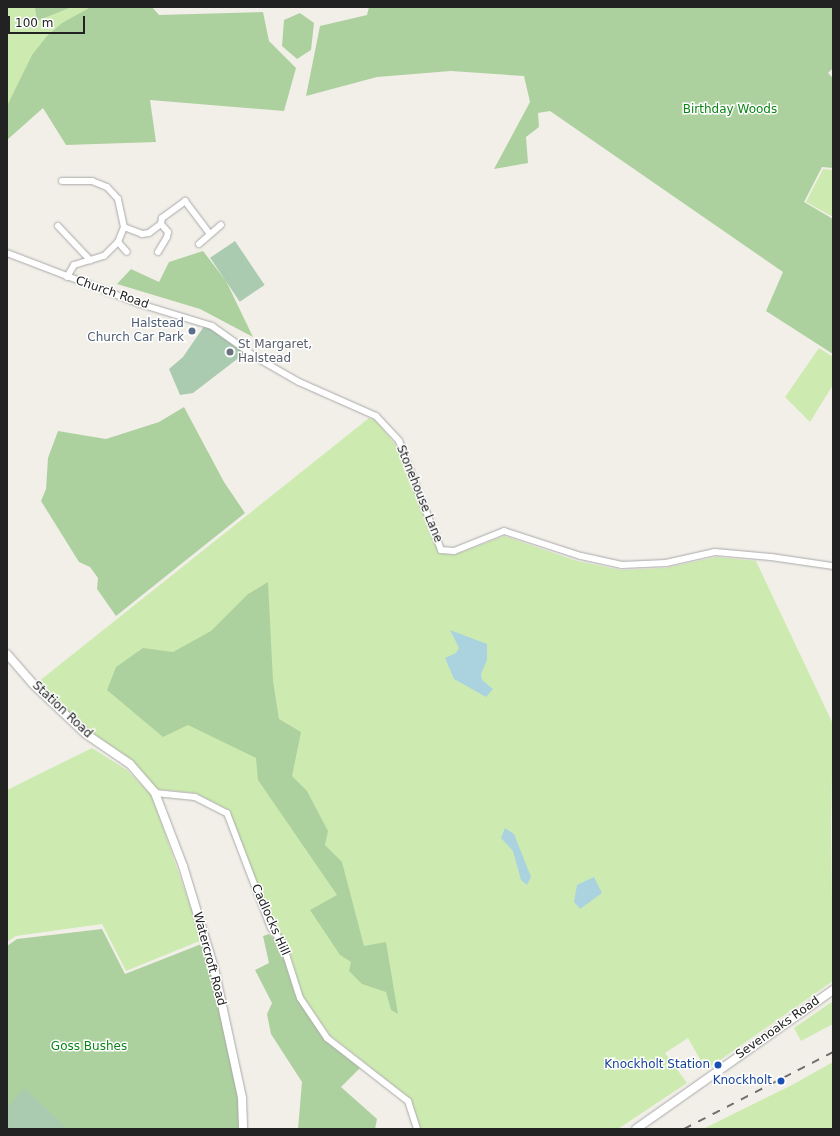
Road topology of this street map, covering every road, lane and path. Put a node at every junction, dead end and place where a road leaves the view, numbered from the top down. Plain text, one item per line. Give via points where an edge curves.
1 (62, 181) dead end
2 (161, 224) junction
3 (58, 226) dead end
4 (221, 226) dead end
5 (124, 227) junction
6 (210, 234) junction
7 (118, 242) junction
8 (199, 244) dead end
9 (127, 252) dead end
10 (158, 252) dead end
11 (7, 253) edge
12 (90, 260) junction
13 (66, 277) junction
14 (257, 358) joint
15 (833, 566) edge
16 (7, 654) edge
17 (156, 793) junction
18 (833, 990) edge
19 (243, 1129) edge
20 (417, 1129) edge
21 (636, 1129) edge

1 - 5 street via 92,181 111,190 118,199
2 - 5 street via 142,234
2 - 6 street via 162,218 185,201
2 - 10 street via 168,232
3 - 12 street
4 - 6 street
5 - 7 street
6 - 8 street
7 - 9 street
7 - 12 street via 104,256
11 - 13 street, Church Road
12 - 13 street via 74,265
13 - 14 street, Church Road via 212,326
14 - 15 street, Stonehouse Lane via 299,382 376,416 398,441 441,550 454,551 504,531 581,556 622,565 666,563 715,552
16 - 17 street, Station Road via 32,683 86,734 130,764
17 - 19 street, Watercroft Road via 183,866 214,968 242,1098
17 - 20 street, Cadlocks Hill via 195,797 227,813 271,928 282,942 300,998 327,1038 408,1101
18 - 21 street, Sevenoaks Road

